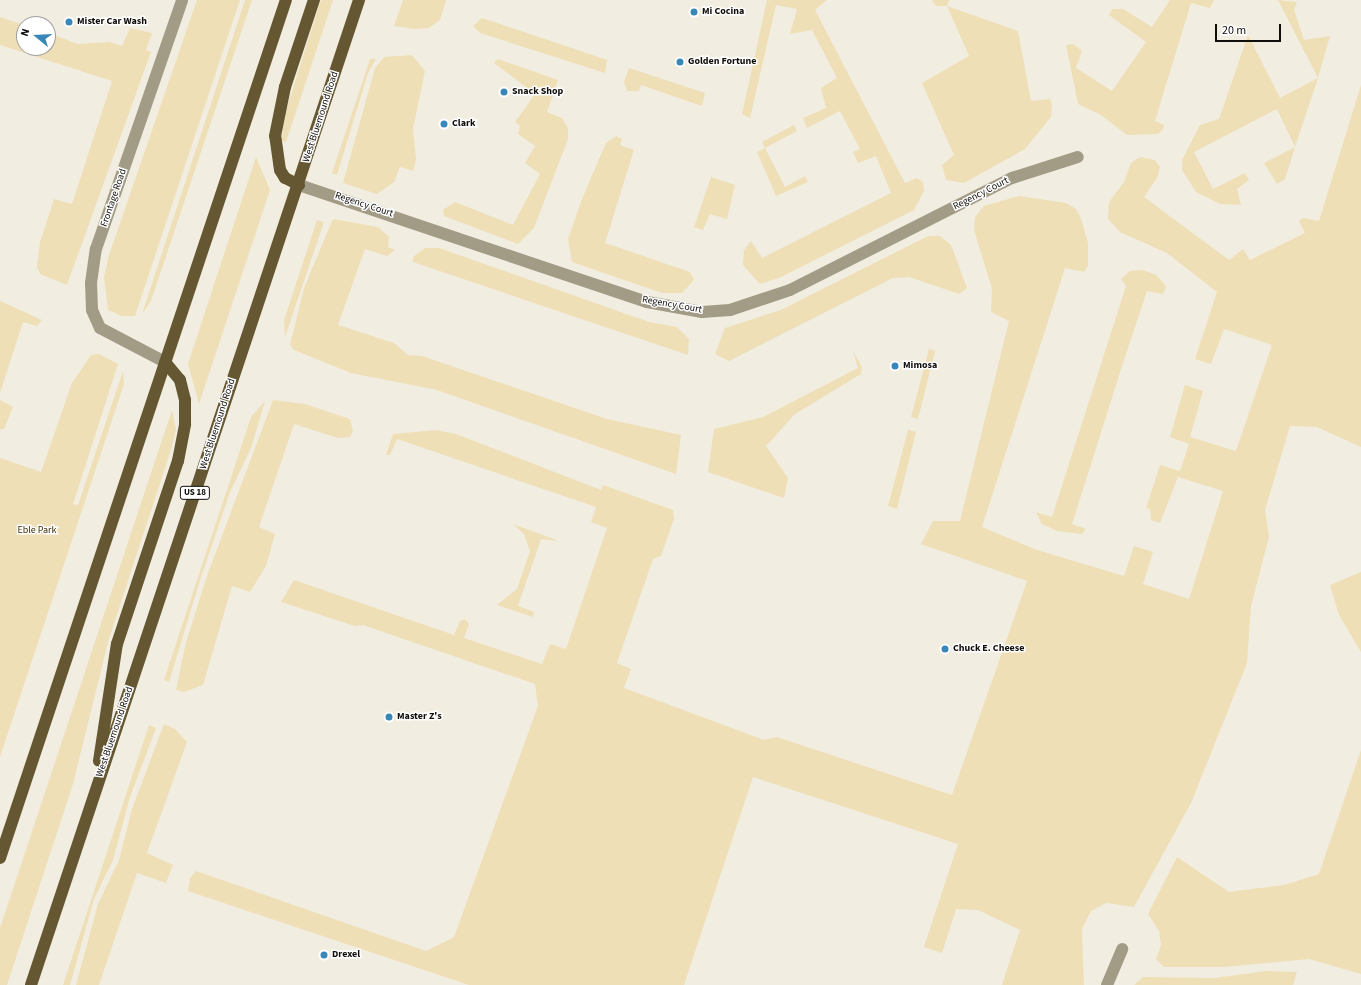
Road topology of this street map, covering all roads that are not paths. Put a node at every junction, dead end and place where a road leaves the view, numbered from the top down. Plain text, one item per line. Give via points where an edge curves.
1 (182, 0) edge
2 (286, 0) edge
3 (314, 0) edge
4 (359, 0) edge
5 (1078, 156) dead end
6 (299, 185) junction
7 (165, 362) junction
8 (95, 790) junction
9 (0, 858) edge
10 (1122, 949) dead end
11 (31, 985) edge
12 (1107, 985) edge

1 - 7 street, Frontage Road via 96,249 91,283 92,310 100,328
2 - 7 main road
3 - 6 main road via 285,87 275,136 280,170 285,178
4 - 6 main road, West Bluemound Road / US 18
5 - 6 street, Regency Court via 1012,178 790,290 730,310 702,312 647,302
6 - 8 main road, West Bluemound Road / US 18
7 - 8 main road via 180,380 185,400 185,424 178,461 117,644
7 - 9 main road
8 - 11 main road, West Bluemound Road / US 18
10 - 12 street

